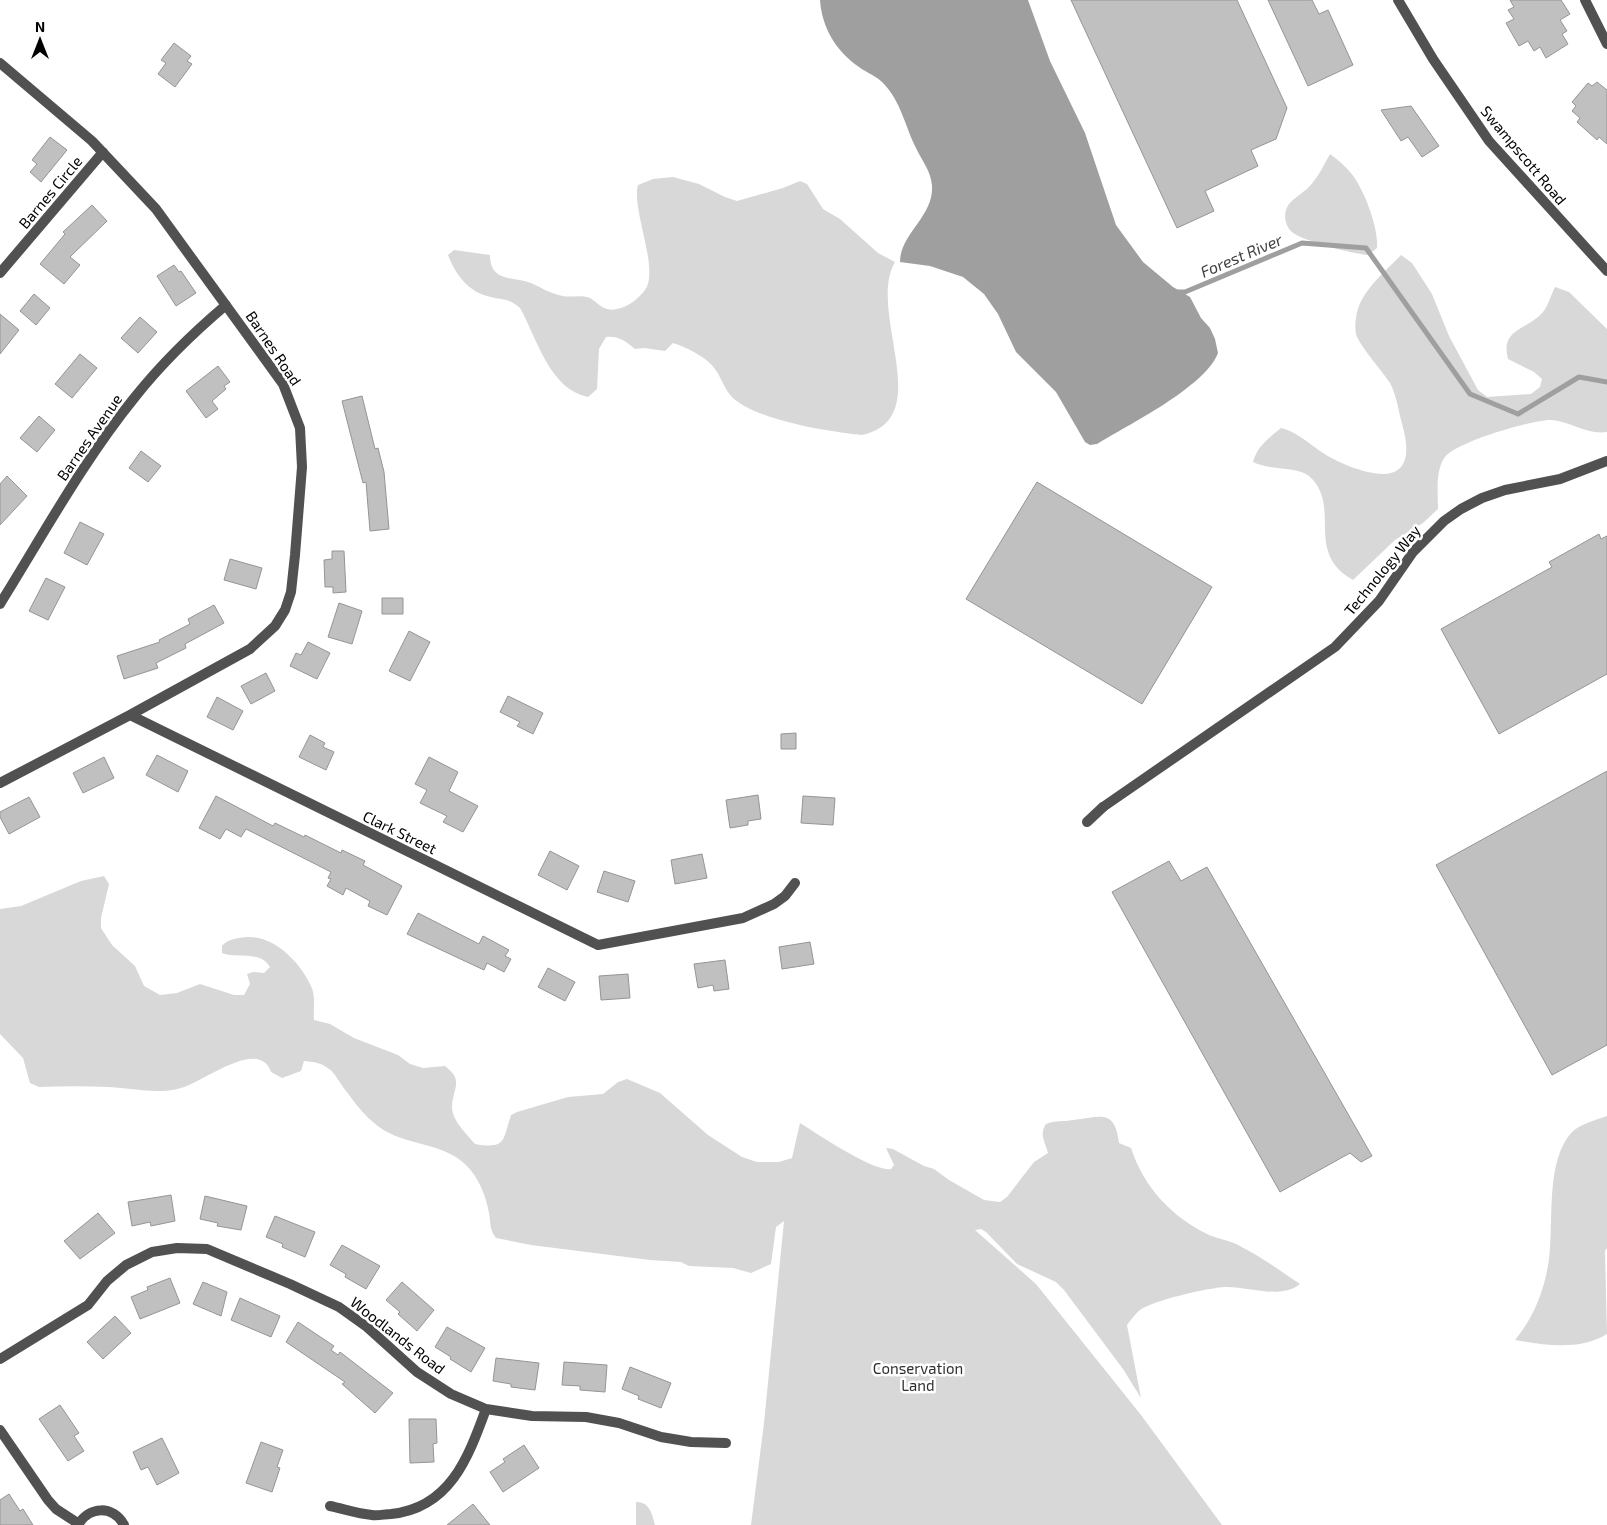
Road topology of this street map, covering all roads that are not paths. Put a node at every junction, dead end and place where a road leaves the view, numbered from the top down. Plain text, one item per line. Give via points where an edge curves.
1 (1398, 0) edge
2 (1585, 0) edge
3 (1607, 44) edge
4 (0, 63) edge
5 (103, 152) junction
6 (1607, 271) edge
7 (0, 273) edge
8 (226, 305) junction
9 (1607, 461) edge
10 (0, 604) edge
11 (130, 716) junction
12 (0, 783) edge
13 (1087, 822) dead end
14 (795, 883) dead end
15 (0, 1359) edge
16 (486, 1409) junction
17 (0, 1430) edge
18 (726, 1443) dead end
19 (330, 1506) dead end
20 (78, 1524) edge
21 (124, 1525) edge

1 - 6 street, Swampscott Road via 1432,59 1489,141
2 - 3 street
4 - 5 street, Barnes Road
5 - 7 street, Barnes Circle
5 - 8 street, Barnes Road via 156,209
8 - 10 street, Barnes Avenue via 196,331 134,398 48,524
8 - 11 street, Barnes Road via 283,384 300,428 302,468 292,592 275,626 250,649
9 - 13 street, Technology Way via 1560,479 1505,490 1461,509 1413,552 1379,601 1335,647 1103,807
11 - 12 street
11 - 14 street, Clark Street via 598,945 743,918 774,904
15 - 16 street, Woodlands Road via 88,1305 107,1281 126,1265 152,1252 177,1248 207,1249 339,1307 367,1327 417,1372 451,1394
16 - 18 street, Woodlands Road via 532,1416 586,1417 619,1423 661,1437
16 - 19 street via 471,1452 456,1478 430,1502 405,1512 373,1515
17 - 20 street via 48,1500
20 - 21 street via 90,1512 100,1510 116,1514

